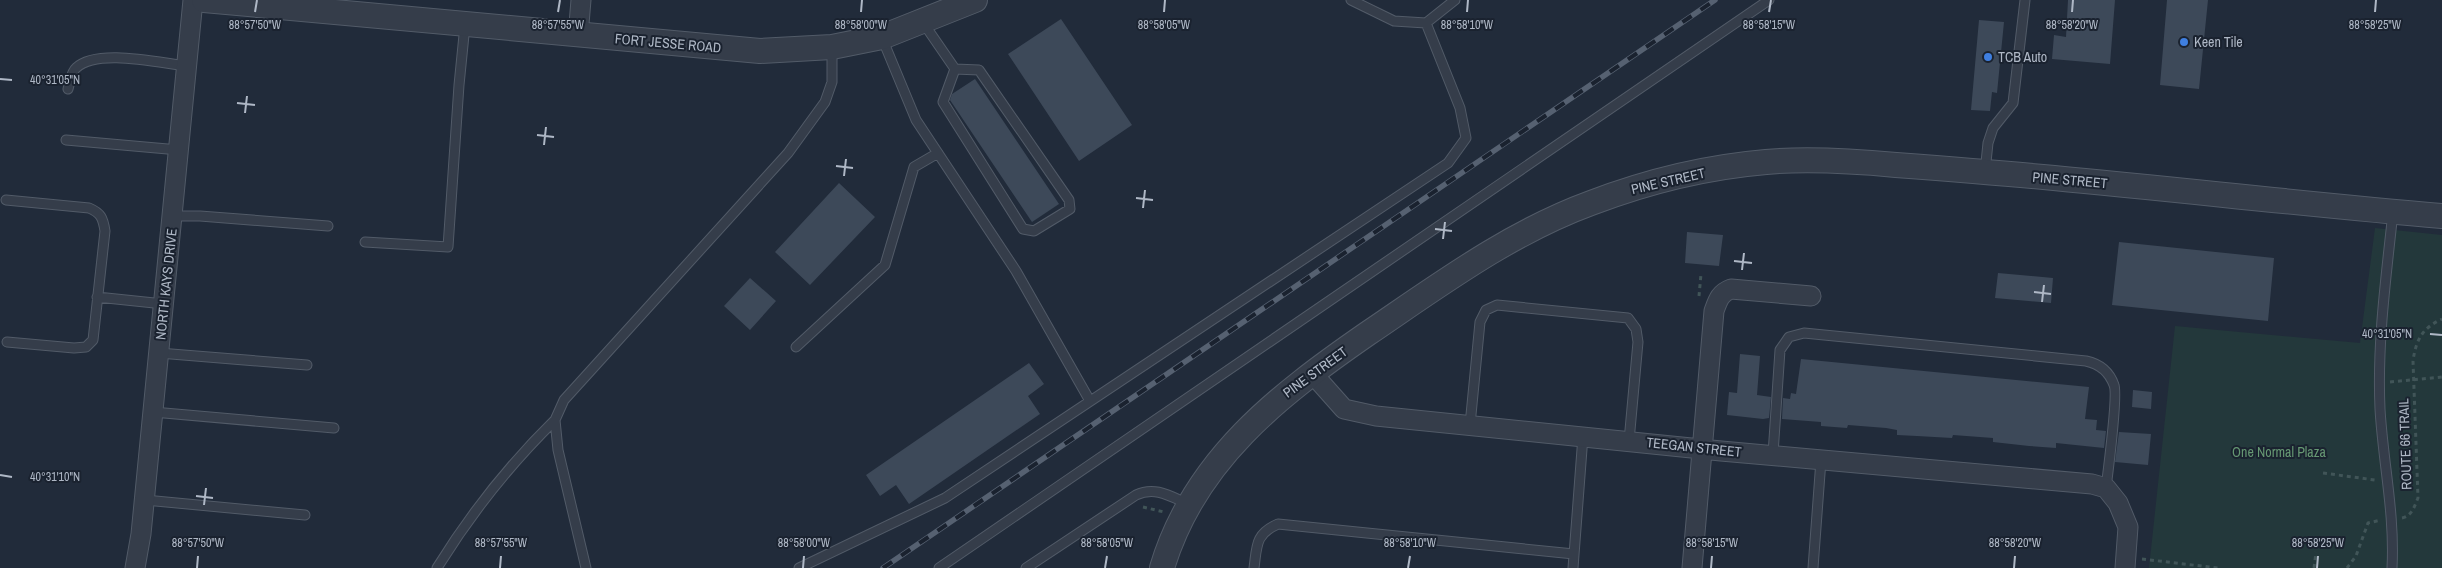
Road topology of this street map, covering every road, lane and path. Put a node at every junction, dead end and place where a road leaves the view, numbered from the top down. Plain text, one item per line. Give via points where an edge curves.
1 (193, 0) edge
2 (204, 0) edge
3 (581, 0) edge
4 (976, 0) edge
5 (1351, 0) edge
6 (1455, 0) edge
7 (1769, 0) edge
8 (2025, 0) edge
9 (922, 21) junction
10 (1426, 24) junction
11 (466, 25) junction
12 (578, 36) junction
13 (882, 36) junction
14 (832, 47) junction
15 (187, 66) junction
16 (955, 69) junction
17 (68, 89) dead end
18 (66, 140) dead end
19 (179, 150) junction
20 (938, 153) junction
21 (1985, 172) junction
22 (6, 200) dead end
23 (2393, 212) junction
24 (172, 216) junction
25 (2442, 216) edge
26 (328, 226) dead end
27 (366, 242) dead end
28 (1811, 296) dead end
29 (98, 297) junction
30 (164, 304) junction
31 (2442, 319) edge
32 (7, 342) dead end
33 (796, 347) dead end
34 (159, 353) junction
35 (307, 365) dead end
36 (1312, 373) junction
37 (2442, 377) edge
38 (2415, 379) junction
39 (2380, 383) junction
40 (1090, 402) junction
41 (153, 412) junction
42 (554, 420) junction
43 (1470, 425) junction
44 (334, 428) dead end
45 (1583, 436) junction
46 (1629, 441) junction
47 (1703, 448) junction
48 (1773, 454) junction
49 (1821, 460) junction
50 (2323, 472) dead end
51 (2388, 480) junction
52 (2099, 486) junction
53 (145, 500) junction
54 (1190, 505) junction
55 (305, 515) dead end
56 (2392, 519) junction
57 (2316, 552) dead end
58 (1574, 554) junction
59 (2125, 563) edge
60 (136, 568) edge
61 (437, 568) edge
62 (586, 568) edge
63 (799, 568) edge
64 (939, 568) edge
65 (1026, 568) edge
66 (1162, 568) edge
67 (1254, 568) edge
68 (1573, 568) edge
69 (1692, 568) edge
70 (1813, 568) edge
71 (2218, 568) edge
72 (2314, 568) edge
73 (2347, 568) edge
74 (2392, 568) edge

1 - 15 street, NORTH KAYS DRIVE
2 - 11 street, FORT JESSE ROAD
3 - 12 street
4 - 9 street, FORT JESSE ROAD
5 - 10 lane via 1394,21
6 - 10 lane
7 - 64 lane
8 - 21 lane via 2013,103 1993,128
9 - 13 street, FORT JESSE ROAD
9 - 16 lane
10 - 40 lane via 1460,108 1466,138 1448,163
11 - 12 street, FORT JESSE ROAD
11 - 27 lane via 448,247
12 - 14 street, FORT JESSE ROAD via 760,51
13 - 14 street, FORT JESSE ROAD
13 - 20 lane via 916,120
14 - 42 lane via 832,82 825,102 788,153 564,400
15 - 17 lane via 110,57 90,58 75,68
15 - 19 street, NORTH KAYS DRIVE
16 - 16 lane via 979,70 1069,200 1070,208 1034,231 1023,229 943,102
18 - 19 lane
19 - 24 street, NORTH KAYS DRIVE
20 - 33 lane via 914,167 885,265
20 - 40 lane via 1016,271
21 - 23 street, PINE STREET
21 - 36 street, PINE STREET via 1856,162 1766,162 1689,174 1642,186 1588,203 1493,251
22 - 29 lane via 89,208 99,212 105,231
23 - 25 street, PINE STREET
23 - 39 lane via 2380,342
24 - 26 lane
24 - 30 street, NORTH KAYS DRIVE
28 - 47 street via 1736,289 1720,295 1714,310
29 - 30 lane
29 - 32 lane via 93,340 86,347
30 - 34 street, NORTH KAYS DRIVE
31 - 38 path, ROUTE 66 TRAIL via 2426,328 2416,343
34 - 35 lane
34 - 41 street, NORTH KAYS DRIVE
36 - 43 street, TEEGAN STREET via 1344,409 1376,416
36 - 54 street, PINE STREET via 1238,439 1207,477
37 - 38 path
38 - 39 path
38 - 56 path, ROUTE 66 TRAIL via 2418,498 2407,517
39 - 51 lane
40 - 63 lane via 945,498
41 - 44 lane
41 - 53 street, NORTH KAYS DRIVE
42 - 61 lane via 517,457 460,530
42 - 62 lane
43 - 45 street, TEEGAN STREET
43 - 46 lane via 1480,322 1486,310 1497,305 1628,318 1636,329 1638,342
45 - 46 street, TEEGAN STREET
45 - 58 lane
46 - 47 street, TEEGAN STREET
47 - 48 street, TEEGAN STREET
47 - 69 street
48 - 49 street, TEEGAN STREET
48 - 52 lane via 1780,350 1789,337 1804,333 2097,364 2116,386
49 - 52 street, TEEGAN STREET
49 - 70 lane
50 - 51 path
51 - 56 lane
52 - 59 street via 2118,503 2128,527
53 - 55 lane
53 - 60 street, NORTH KAYS DRIVE
54 - 65 lane via 1158,491 1147,490
54 - 66 street, PINE STREET
56 - 73 path, ROUTE 66 TRAIL via 2368,523 2356,556
56 - 74 lane
57 - 72 path
58 - 67 lane via 1278,524 1267,529 1258,540
58 - 68 lane
59 - 71 path

